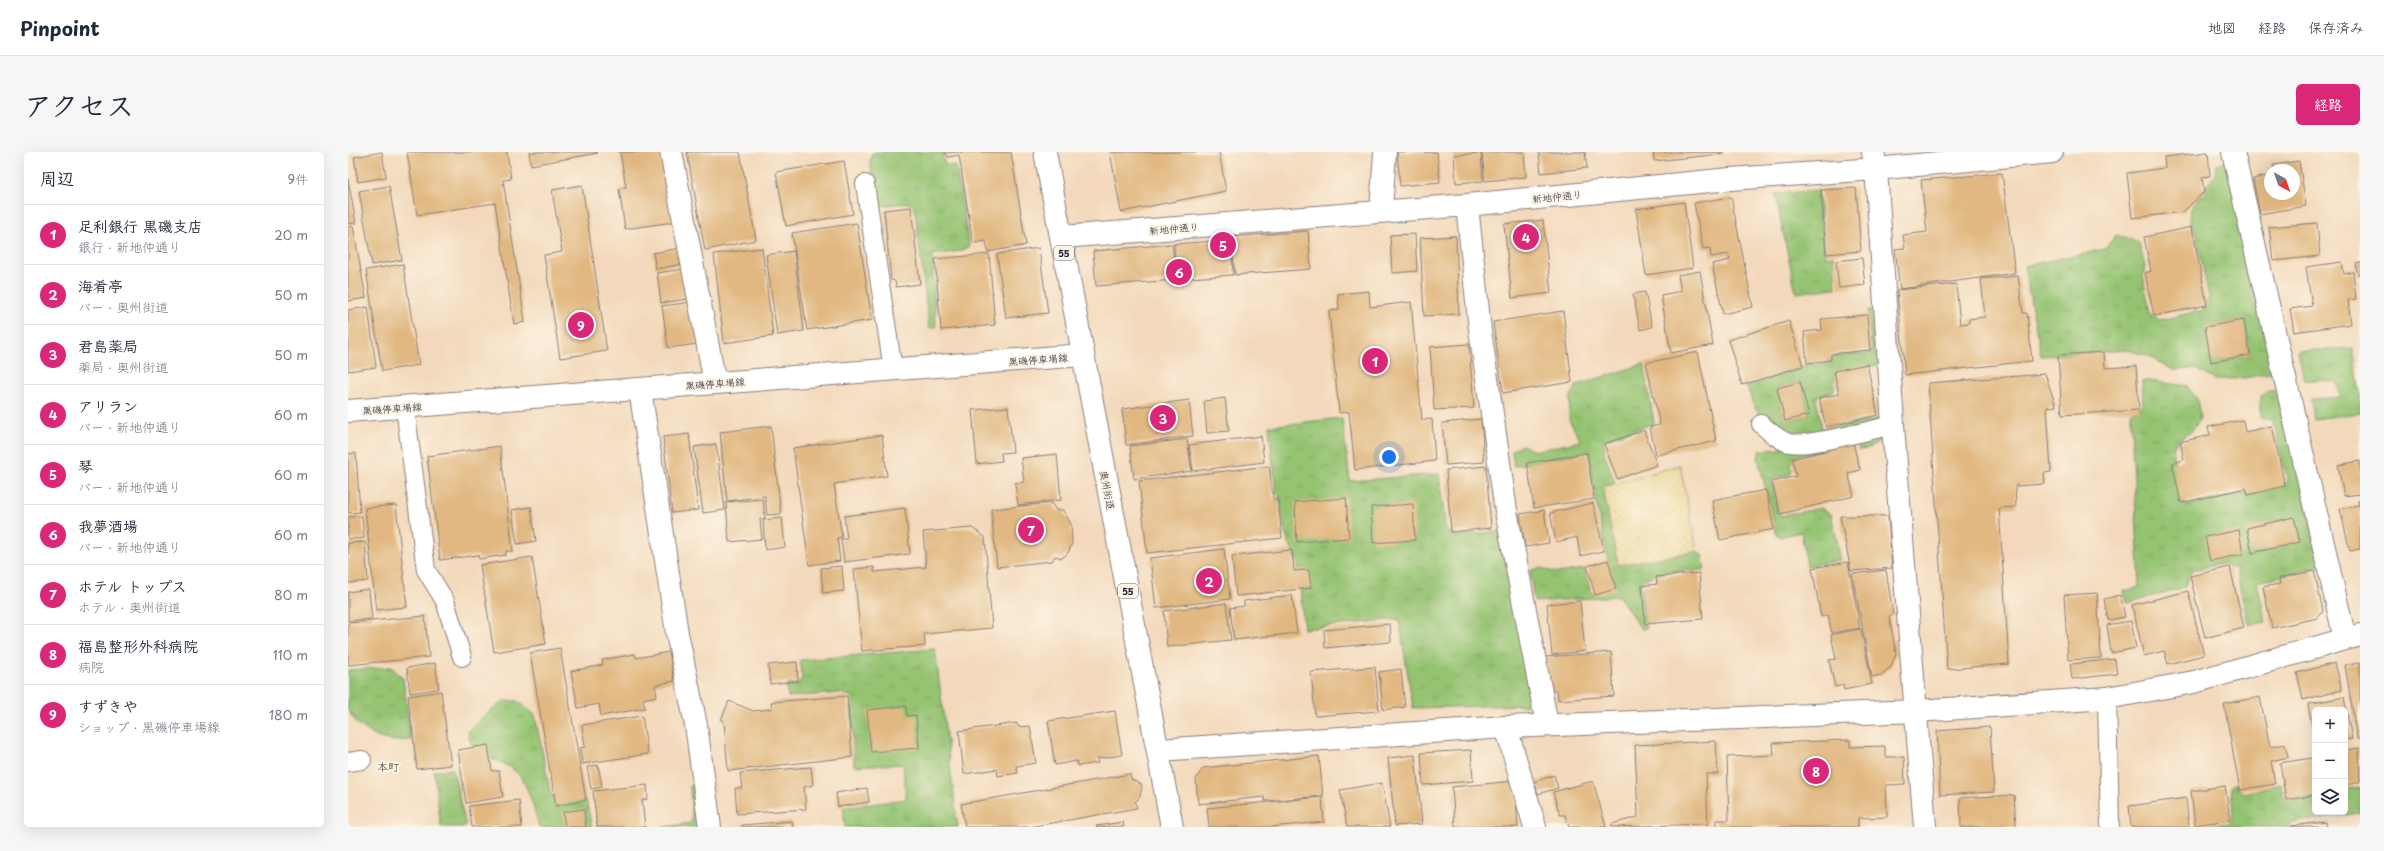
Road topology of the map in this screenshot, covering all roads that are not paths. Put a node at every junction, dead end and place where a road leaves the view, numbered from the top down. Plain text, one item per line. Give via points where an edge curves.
1 (671, 152) edge
2 (1045, 152) edge
3 (1385, 152) edge
4 (2052, 152) edge
5 (2233, 152) edge
6 (1875, 161) edge
7 (865, 184) dead end
8 (1467, 205) junction
9 (1381, 211) junction
10 (1062, 237) junction
11 (1083, 355) junction
12 (893, 370) junction
13 (715, 383) junction
14 (640, 389) junction
15 (405, 407) junction
16 (348, 411) edge
17 (1761, 424) dead end
18 (1893, 426) junction
19 (2353, 637) edge
20 (462, 657) dead end
21 (2107, 698) junction
22 (1917, 711) junction
23 (1547, 724) junction
24 (1506, 726) junction
25 (1158, 750) junction
26 (710, 827) edge
27 (1172, 827) edge
28 (1535, 827) edge
29 (1925, 827) edge
30 (2110, 827) edge

1 - 13 street
2 - 10 street, 奥州街道 / 55
3 - 9 street
4 - 6 street, 新地仲通り
5 - 19 street
6 - 8 street, 新地仲通り via 1730,179
6 - 18 street
7 - 12 lane
8 - 9 street, 新地仲通り
8 - 23 street via 1480,330 1506,511
9 - 10 street, 新地仲通り
10 - 11 street, 奥州街道 / 55
11 - 12 street, 黒磯停車場線
11 - 25 street, 奥州街道 / 55
12 - 13 street, 黒磯停車場線
13 - 14 street, 黒磯停車場線
14 - 15 street, 黒磯停車場線
14 - 26 street via 677,633 696,725
15 - 16 street, 黒磯停車場線
15 - 20 lane via 426,570 445,601
17 - 18 lane via 1778,438 1790,443 1806,443
18 - 22 street
19 - 21 street via 2194,682
21 - 22 street
21 - 30 lane
22 - 23 street
22 - 29 street
23 - 24 street
24 - 25 street
24 - 28 street
25 - 27 street, 奥州街道 / 55

